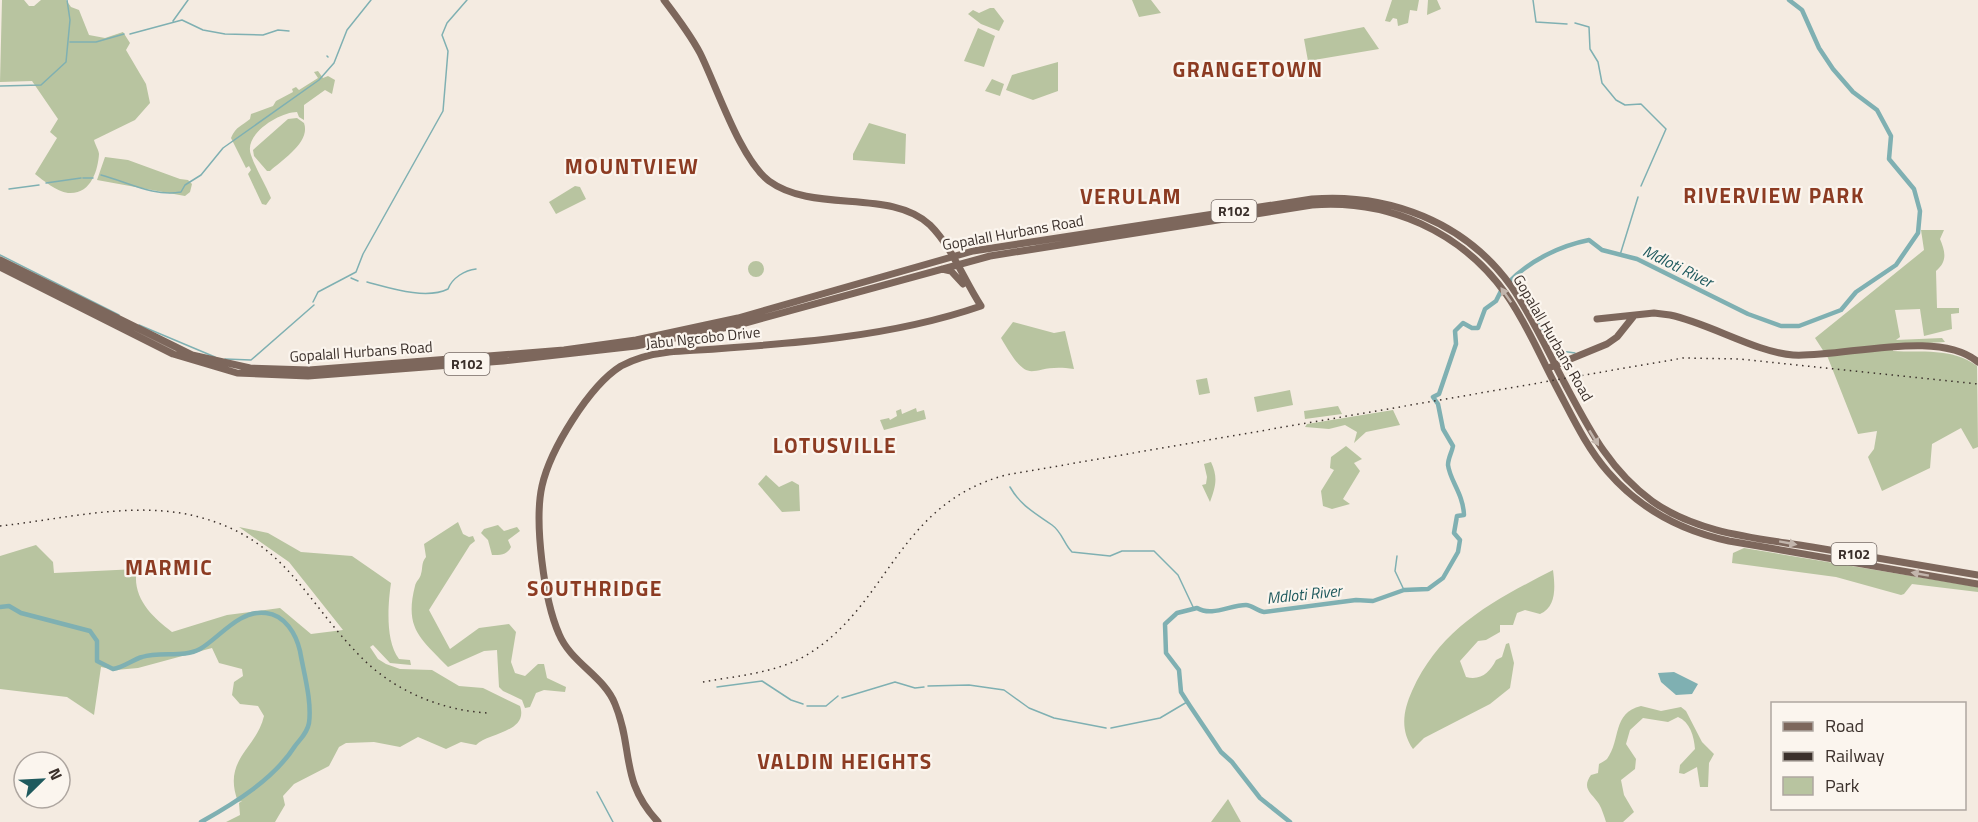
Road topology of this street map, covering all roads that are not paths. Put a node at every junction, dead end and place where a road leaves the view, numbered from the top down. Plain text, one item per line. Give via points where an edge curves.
1 (664, 0) edge
2 (910, 214) junction
3 (938, 234) junction
4 (942, 246) junction
5 (964, 253) junction
6 (0, 260) edge
7 (952, 260) junction
8 (933, 261) junction
9 (968, 261) junction
10 (0, 267) edge
11 (926, 272) junction
12 (964, 282) junction
13 (970, 295) junction
14 (979, 307) junction
15 (963, 312) junction
16 (1633, 317) junction
17 (1597, 319) dead end
18 (1545, 347) junction
19 (1571, 359) junction
20 (1978, 362) edge
21 (1555, 365) junction
22 (1547, 369) junction
23 (1564, 382) junction
24 (1720, 531) junction
25 (1735, 534) junction
26 (1729, 541) junction
27 (1978, 575) edge
28 (1978, 584) edge
29 (658, 822) edge

1 - 2 main road via 699,51 749,157 768,180 796,194 894,208
2 - 3 main road
2 - 4 main road
3 - 5 main road via 952,250
3 - 7 main road
4 - 7 main road
4 - 8 main road
5 - 7 main road, Gopalall Hurbans Road / R102
5 - 18 main road, Gopalall Hurbans Road / R102 via 1312,199 1382,202 1422,215 1457,235 1496,269
6 - 8 main road, Gopalall Hurbans Road / R102 via 192,355 250,368 290,371 564,350 636,340 738,318
7 - 8 main road, Gopalall Hurbans Road / R102
7 - 9 main road, Gopalall Hurbans Road / R102
7 - 11 main road, Gopalall Hurbans Road / R102
7 - 12 main road
9 - 12 main road via 962,268
22 -> 9 main road, Gopalall Hurbans Road / R102 via 1522,321 1487,272 1457,245 1421,223 1378,209 1337,204 1287,208
10 - 11 main road, Gopalall Hurbans Road / R102 via 173,354 237,373 288,377 503,362 636,346 738,325
11 - 12 main road via 944,268
12 - 13 main road
12 - 14 main road
13 - 14 main road
13 - 15 main road via 972,303
14 - 15 main road, Jabu Ngcobo Drive
15 - 29 main road, Jabu Ngcobo Drive via 829,339 644,356 608,376 570,426 546,472 539,509 540,544 552,611 566,646 614,700 631,777
16 - 17 main road
16 - 19 main road via 1613,341
16 - 20 main road via 1654,313 1682,317 1785,354 1939,347 1959,350
18 - 19 main road via 1558,358
18 - 21 main road, Gopalall Hurbans Road / R102
19 - 21 main road
19 - 23 main road via 1564,368
21 - 22 main road
21 - 23 main road, Gopalall Hurbans Road / R102
22 - 26 main road, Gopalall Hurbans Road / R102 via 1590,448 1619,484 1669,520
23 -> 24 main road, Gopalall Hurbans Road / R102 via 1599,447 1632,486 1677,516
24 - 25 main road, Gopalall Hurbans Road / R102
24 - 26 main road
25 - 26 main road
25 -> 27 main road, Gopalall Hurbans Road / R102
28 -> 26 main road, Gopalall Hurbans Road / R102

